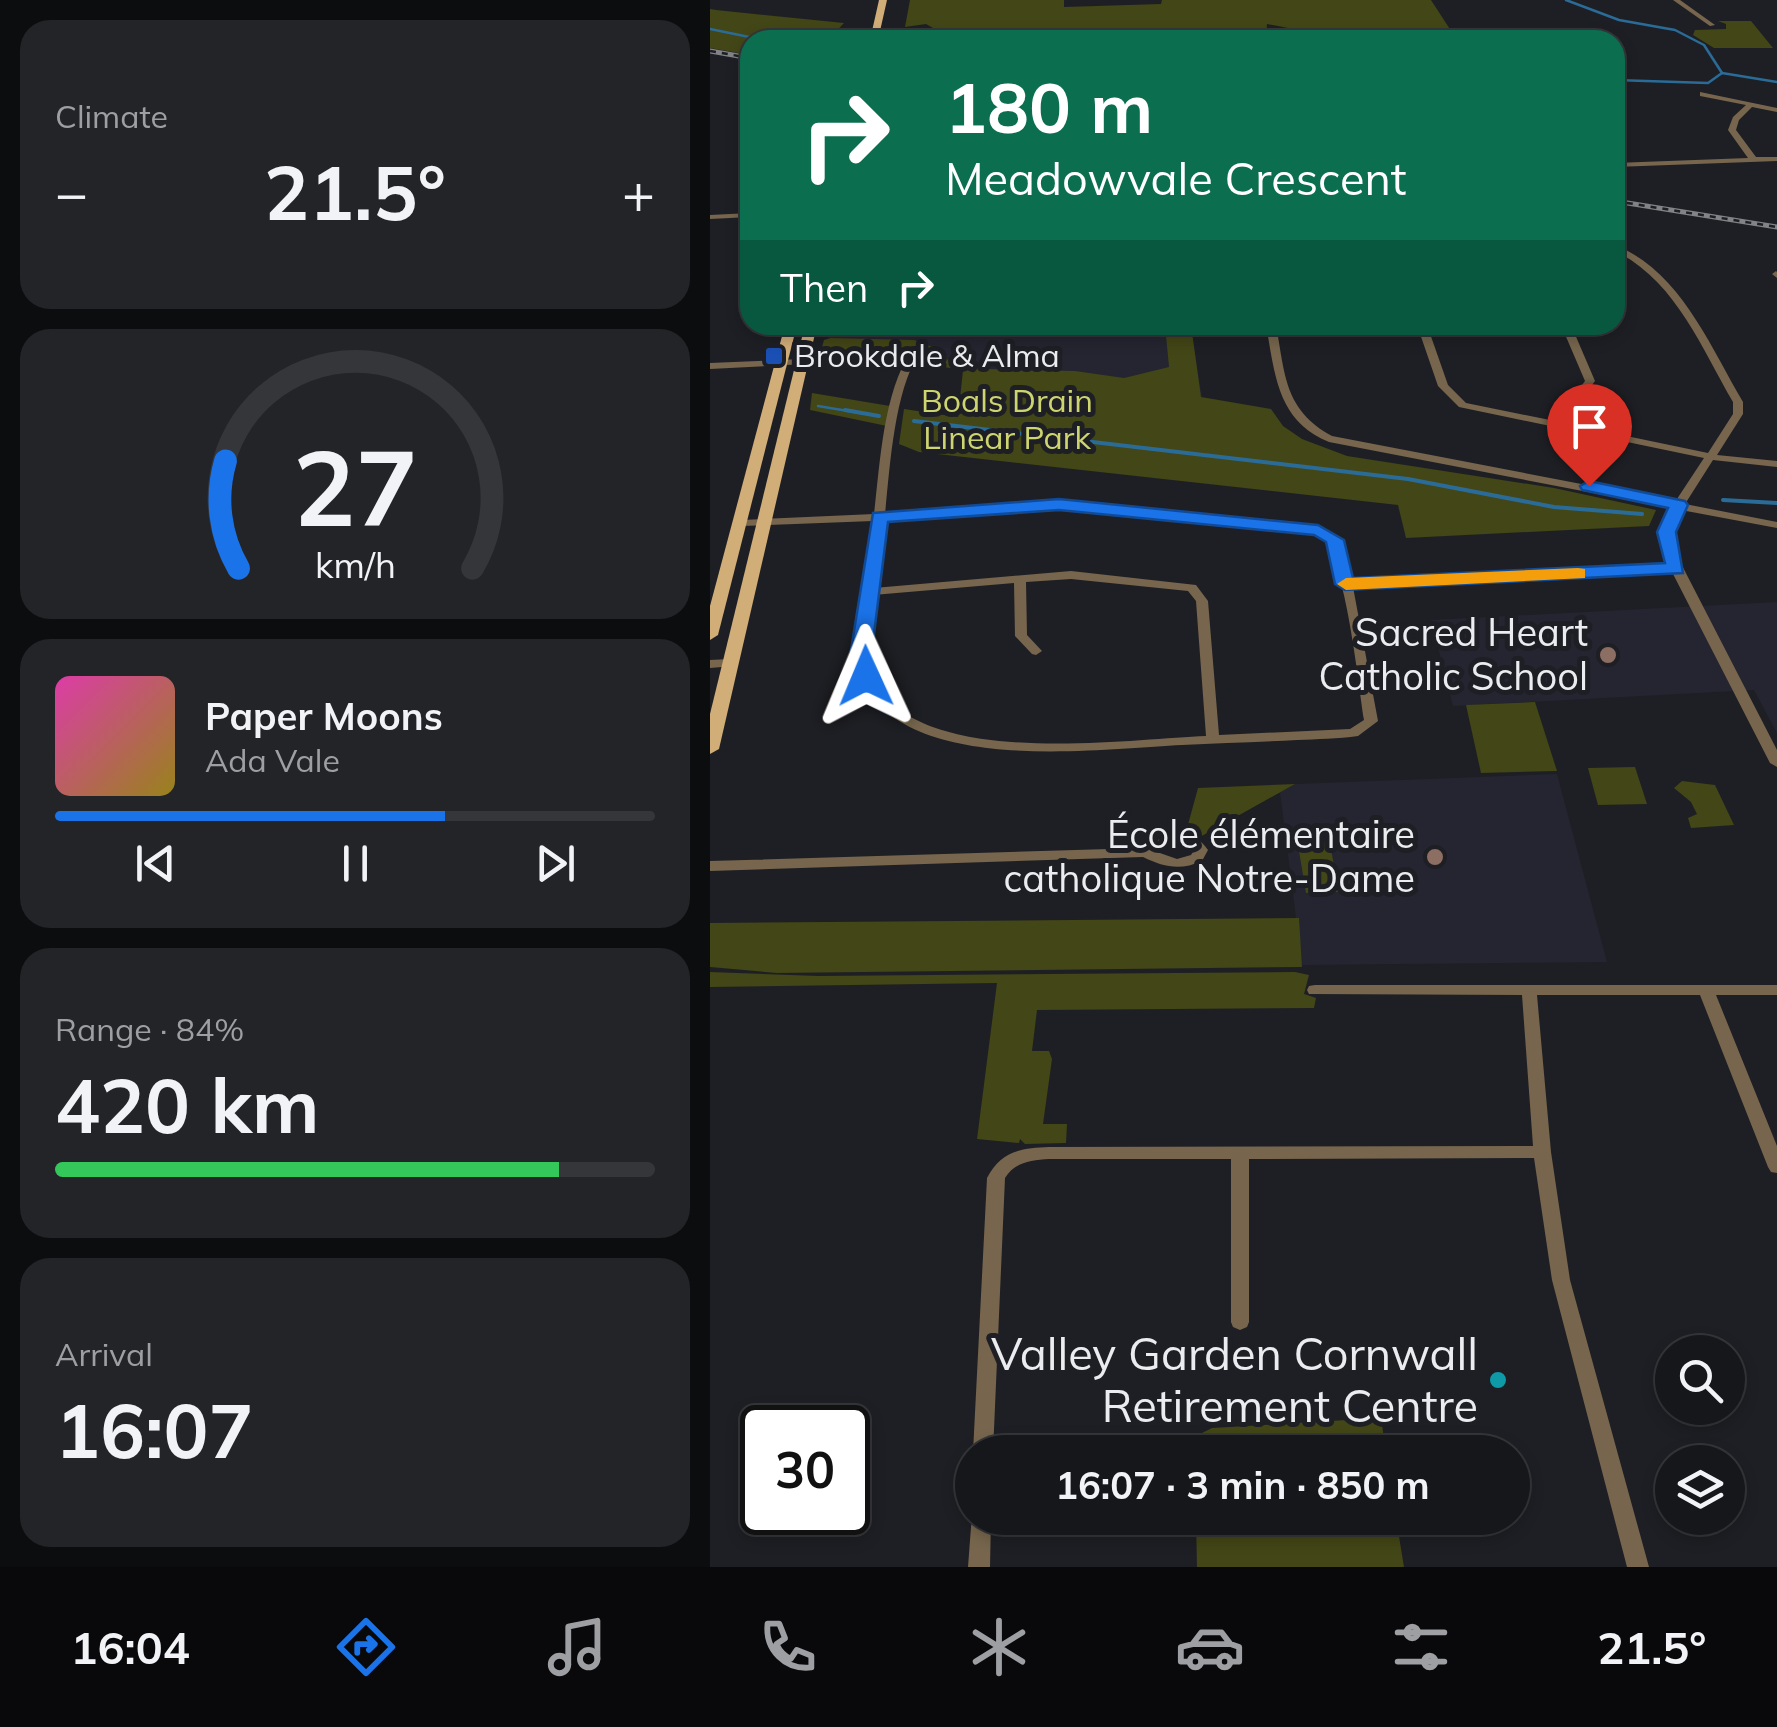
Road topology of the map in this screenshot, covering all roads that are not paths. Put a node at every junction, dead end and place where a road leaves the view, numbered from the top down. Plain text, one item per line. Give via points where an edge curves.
1 (883, 0) edge
2 (1676, 0) edge
3 (1712, 25) dead end
4 (876, 30) edge
5 (1704, 94) dead end
6 (1749, 106) junction
7 (1777, 110) edge
8 (1777, 159) edge
9 (1754, 160) junction
10 (1625, 165) edge
11 (740, 215) edge
12 (710, 217) edge
13 (1625, 252) edge
14 (789, 335) edge
15 (809, 335) edge
16 (1273, 335) edge
17 (1425, 335) edge
18 (1570, 335) edge
19 (914, 353) dead end
20 (802, 362) junction
21 (782, 363) junction
22 (710, 366) edge
23 (1557, 426) junction
24 (1712, 457) junction
25 (1777, 464) edge
26 (1679, 505) junction
27 (880, 517) junction
28 (764, 521) junction
29 (742, 523) junction
30 (1777, 526) edge
31 (1676, 568) junction
32 (1020, 580) junction
33 (1345, 584) junction
34 (871, 592) junction
35 (710, 634) edge
36 (1036, 651) dead end
37 (710, 664) edge
38 (730, 664) junction
39 (1213, 740) junction
40 (710, 750) edge
41 (1777, 763) edge
42 (1146, 852) dead end
43 (710, 866) edge
44 (1315, 990) dead end
45 (1529, 990) junction
46 (1706, 990) junction
47 (1777, 990) edge
48 (1542, 1152) junction
49 (1240, 1153) junction
50 (1777, 1167) edge
51 (1240, 1322) dead end
52 (984, 1435) edge
53 (981, 1535) edge
54 (980, 1567) edge
55 (1638, 1567) edge

1 - 4 main road
2 - 3 street
5 - 6 street
6 - 7 street
6 - 9 street via 1732,130
8 - 9 street
9 - 10 street
11 - 12 street
13 - 24 street via 1646,261 1663,281 1738,402 1738,414
14 - 21 main road
15 - 20 main road
16 - 26 street via 1291,412 1320,435 1361,449
17 - 23 street via 1443,386 1457,402
18 - 23 street via 1590,381
19 - 27 street via 904,361
20 - 21 street
20 - 28 main road
21 - 22 street
21 - 29 main road
23 - 24 street
24 - 25 street
24 - 26 street
26 - 30 street
26 - 31 street via 1666,532
27 - 28 street
27 - 33 street via 1059,505 1318,530 1334,540
27 - 34 street
28 - 29 street
28 - 38 main road
29 - 35 main road
31 - 33 street
31 - 41 street
32 - 34 street
32 - 36 street via 1021,636
32 - 39 street via 1071,575 1198,592
33 - 39 street via 1368,726 1353,733
34 - 39 street via 862,650 868,682 890,708 930,730 1000,746
37 - 38 street
38 - 40 main road
42 - 43 street
44 - 45 street
45 - 46 street
45 - 48 street
46 - 47 street
46 - 50 street
48 - 49 street
48 - 55 street via 1561,1280
49 - 51 street
49 - 52 street via 1030,1154 999,1169
53 - 54 street

